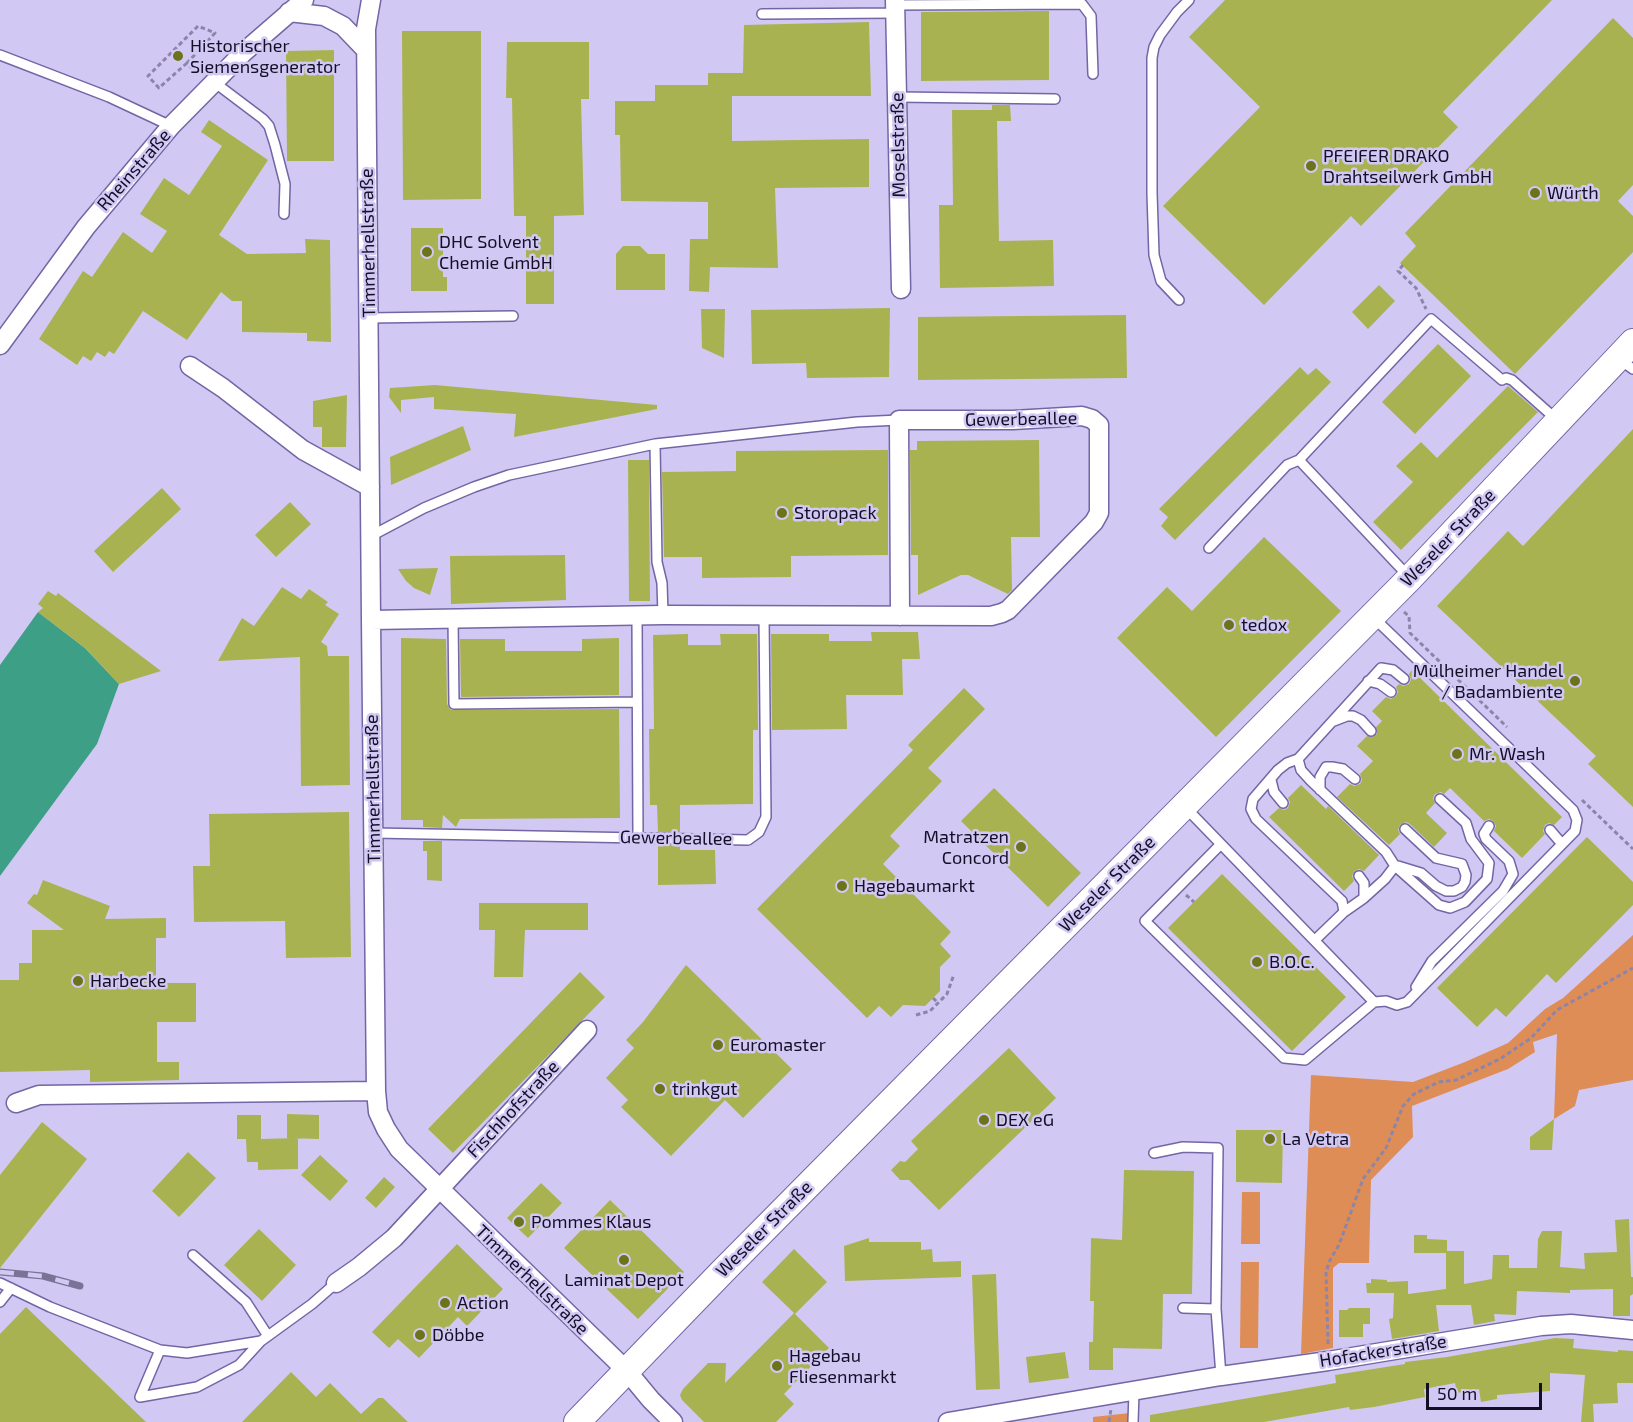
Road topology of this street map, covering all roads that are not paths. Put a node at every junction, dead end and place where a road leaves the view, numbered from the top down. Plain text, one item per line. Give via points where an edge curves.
1 (304, 0) edge
2 (371, 0) edge
3 (1189, 0) edge
4 (895, 6) edge
5 (289, 12) junction
6 (762, 14) dead end
7 (366, 50) junction
8 (0, 55) edge
9 (1093, 74) dead end
10 (211, 85) junction
11 (897, 97) junction
12 (1055, 99) dead end
13 (171, 126) junction
14 (284, 214) dead end
15 (901, 289) dead end
16 (1179, 300) dead end
17 (513, 316) dead end
18 (369, 318) junction
19 (0, 345) edge
20 (1628, 357) edge
21 (190, 366) dead end
22 (899, 420) junction
23 (1558, 422) junction
24 (655, 444) junction
25 (1299, 460) junction
26 (370, 487) junction
27 (371, 536) junction
28 (1209, 548) dead end
29 (1410, 578) junction
30 (1380, 608) junction
31 (663, 615) junction
32 (637, 616) junction
33 (764, 616) junction
34 (900, 616) junction
35 (453, 618) junction
36 (371, 620) junction
37 (1404, 679) dead end
38 (1368, 681) junction
39 (1391, 692) dead end
40 (637, 702) junction
41 (1334, 721) junction
42 (1371, 731) dead end
43 (1298, 759) junction
44 (1355, 779) dead end
45 (1271, 780) junction
46 (1320, 790) junction
47 (1440, 799) dead end
48 (1283, 803) dead end
49 (1183, 806) junction
50 (1489, 826) dead end
51 (1405, 829) dead end
52 (1550, 830) dead end
53 (374, 832) junction
54 (638, 838) junction
55 (1221, 844) junction
56 (1562, 844) junction
57 (1395, 866) junction
58 (1359, 876) dead end
59 (1364, 898) junction
60 (1344, 912) junction
61 (1315, 940) junction
62 (1374, 1002) junction
63 (1407, 1002) junction
64 (587, 1030) dead end
65 (376, 1091) junction
66 (16, 1103) dead end
67 (1154, 1153) dead end
68 (438, 1188) junction
69 (193, 1255) dead end
70 (0, 1283) edge
71 (336, 1283) joint
72 (11, 1288) junction
73 (0, 1302) edge
74 (1183, 1308) dead end
75 (1216, 1309) junction
76 (1633, 1330) edge
77 (264, 1339) junction
78 (160, 1350) junction
79 (627, 1371) junction
80 (1221, 1376) junction
81 (1134, 1392) junction
82 (577, 1422) edge
83 (673, 1422) edge
84 (948, 1422) edge
85 (1133, 1422) edge

1 - 5 street, Rheinstraße
2 - 7 street, Timmerhellstraße
3 - 16 lane via 1160,35 1152,58 1155,255 1161,281
4 - 6 lane
4 - 9 lane via 1082,4 1091,16
4 - 11 street, Moselstraße
5 - 7 street via 324,16 343,26
5 - 10 street, Rheinstraße
7 - 18 street, Timmerhellstraße
8 - 13 lane
10 - 13 street, Rheinstraße
10 - 14 lane via 268,126 285,184
11 - 12 lane
11 - 15 street, Moselstraße
13 - 19 street, Rheinstraße via 86,227
17 - 18 lane
18 - 26 street, Timmerhellstraße
20 - 23 main road, Weseler Straße
21 - 26 street via 303,450
22 - 24 lane, Gewerbeallee
22 - 34 street
22 - 34 street, Gewerbeallee via 1082,416 1092,419 1099,425 1101,498 1094,522 1008,610 991,616
23 - 25 lane via 1512,380 1502,381 1431,319
23 - 29 main road, Weseler Straße
24 - 27 lane, Gewerbeallee via 509,475 424,508
24 - 31 lane via 657,562
25 - 28 lane via 1287,465
25 - 29 lane
26 - 27 street, Timmerhellstraße
27 - 36 street, Timmerhellstraße
29 - 30 main road, Weseler Straße
30 - 49 main road, Weseler Straße
30 - 56 lane via 1573,810 1577,820 1575,831
31 - 32 street, Gewerbeallee
31 - 33 street, Gewerbeallee
32 - 35 street, Gewerbeallee
32 - 40 lane
33 - 34 street, Gewerbeallee
33 - 54 lane, Gewerbeallee via 766,817 759,832 748,840
35 - 36 street, Gewerbeallee
35 - 40 lane via 454,704
36 - 53 street, Timmerhellstraße
37 - 38 lane via 1393,670 1381,668
38 - 39 lane
38 - 41 lane
40 - 54 lane
41 - 42 lane via 1353,716
41 - 43 lane
43 - 45 lane via 1287,763
43 - 46 lane via 1301,770
44 - 46 lane via 1332,766 1320,777
45 - 48 lane
45 - 60 lane via 1253,799 1251,809 1256,819 1342,901
46 - 57 lane via 1386,852
47 - 57 lane via 1466,823 1471,839 1490,863 1487,879 1465,902 1450,908 1439,905
49 - 55 lane
49 - 79 main road, Weseler Straße
50 - 63 lane via 1484,834 1486,839 1509,861 1513,874 1503,891 1432,961
51 - 57 lane via 1436,858 1462,864 1466,882 1454,891 1446,891 1420,873
52 - 56 lane
53 - 54 lane, Gewerbeallee
53 - 65 street, Timmerhellstraße
55 - 61 lane
55 - 62 lane via 1145,921 1284,1058 1305,1060
56 - 63 lane
57 - 59 lane
58 - 59 lane via 1364,883
59 - 60 lane
60 - 61 lane
61 - 62 lane
62 - 63 lane
64 - 68 street, Fischhofstraße
65 - 66 street via 39,1095
65 - 68 street, Timmerhellstraße via 378,1112 386,1129 399,1149
67 - 75 lane via 1183,1147 1218,1148
68 - 71 street via 394,1238
68 - 79 street, Timmerhellstraße
69 - 77 lane via 246,1302
70 - 72 lane
71 - 77 lane
72 - 73 lane
72 - 78 lane
74 - 75 lane
75 - 80 lane
76 - 80 street, Hofackerstraße via 1571,1324 1540,1326
77 - 78 lane via 187,1353
77 - 78 lane via 239,1365 197,1387 140,1397
79 - 82 main road, Weseler Straße
79 - 83 street, Timmerhellstraße
80 - 81 street, Hofackerstraße
81 - 84 street, Hofackerstraße
81 - 85 lane

